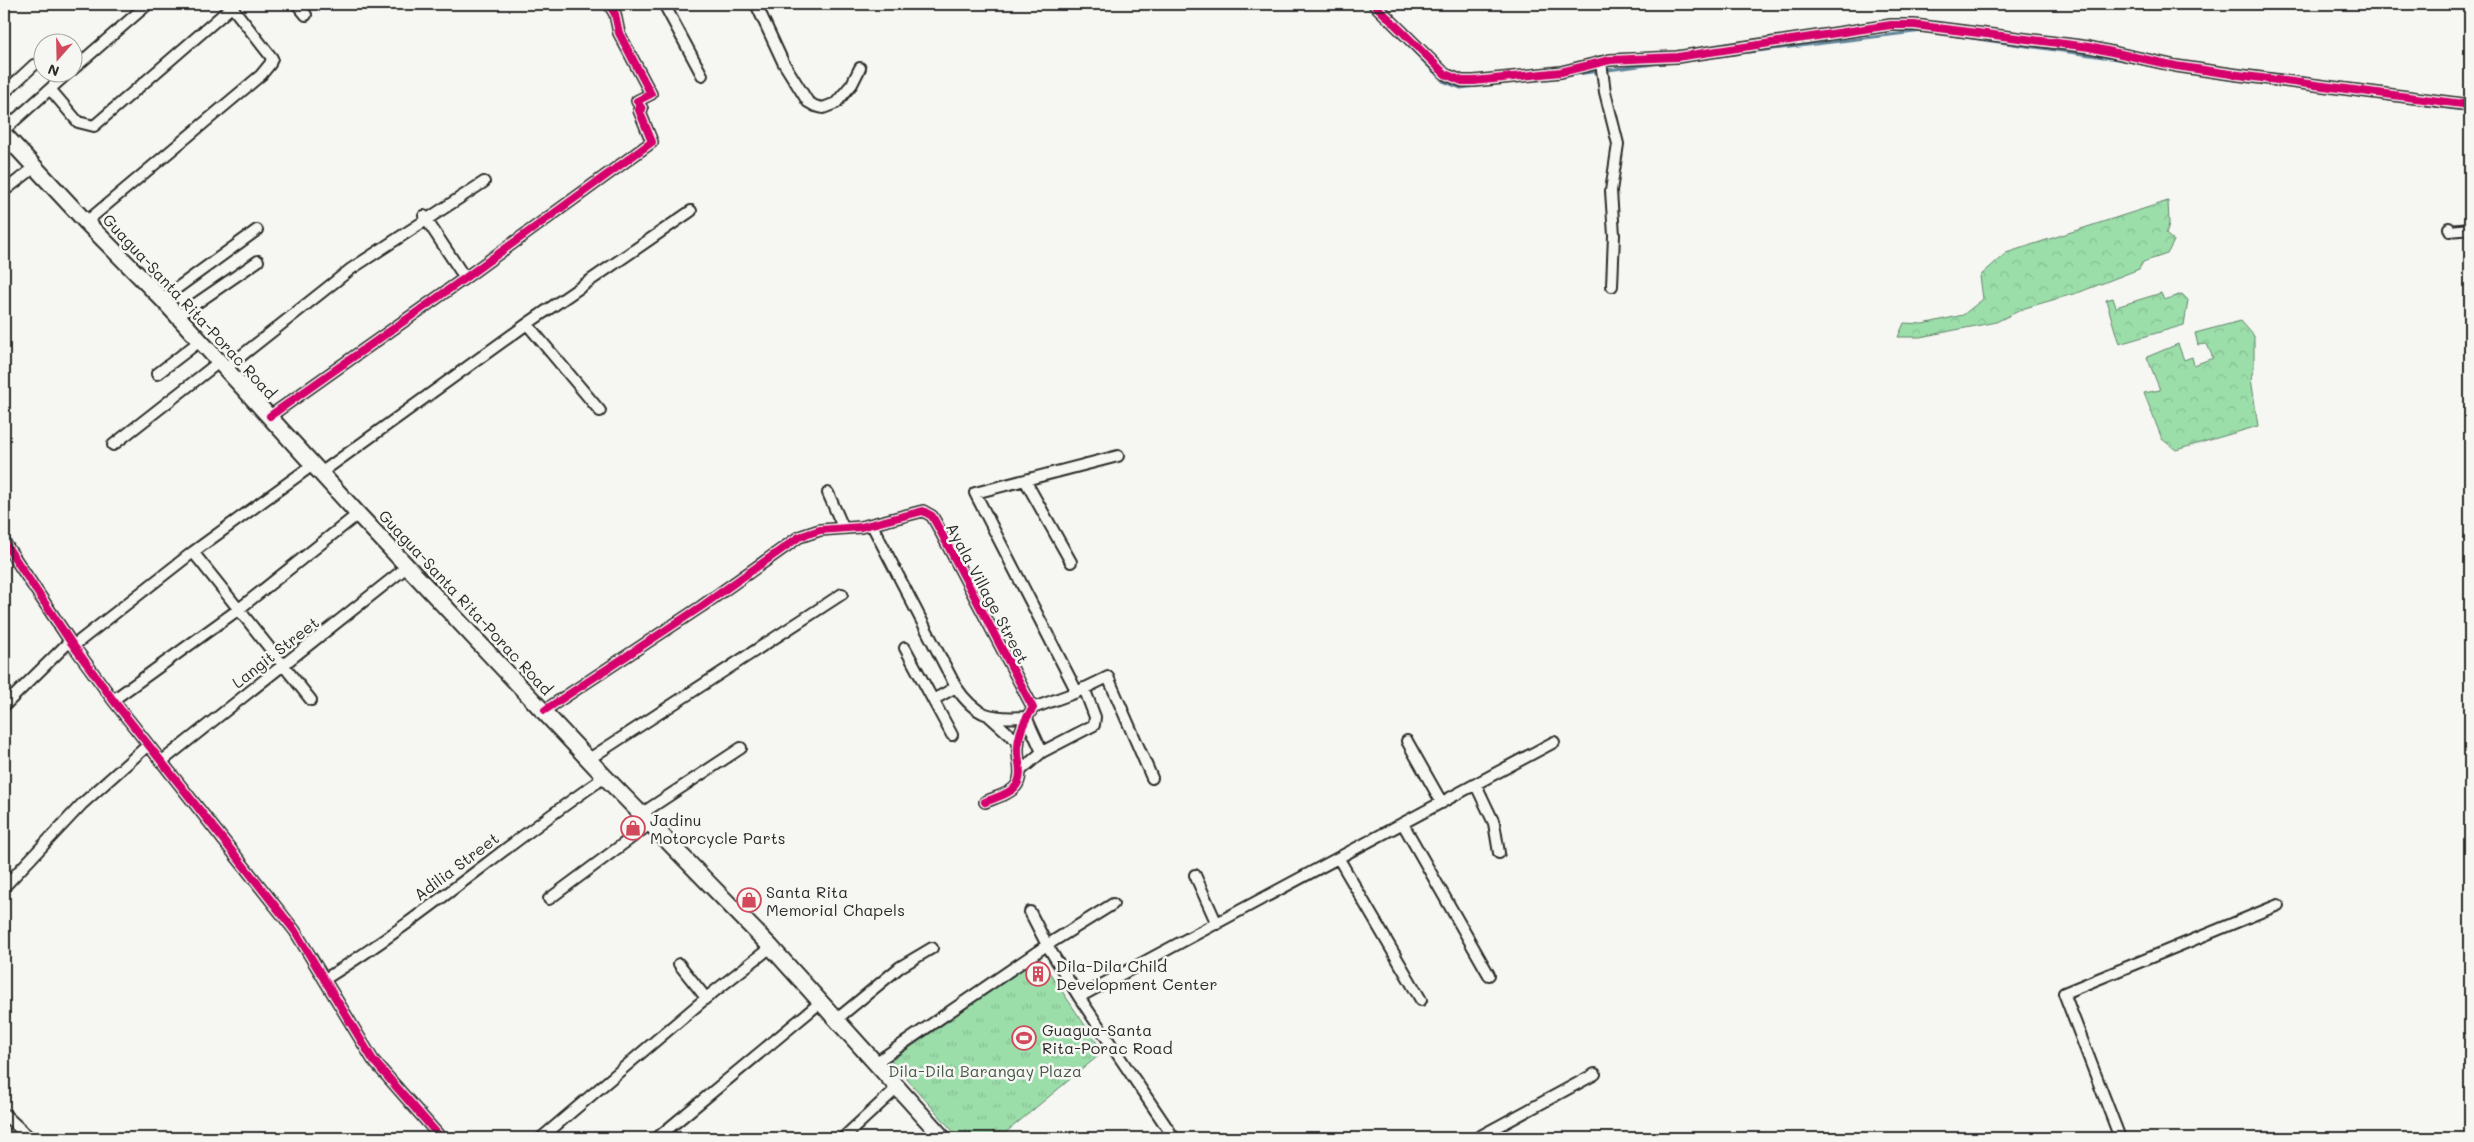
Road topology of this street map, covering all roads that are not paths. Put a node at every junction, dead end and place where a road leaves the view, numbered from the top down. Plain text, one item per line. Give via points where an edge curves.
1 (148, 4) edge
2 (297, 4) edge
3 (609, 4) edge
4 (664, 4) edge
5 (756, 4) edge
6 (1374, 4) edge
7 (234, 5) edge
8 (306, 15) dead end
9 (82, 61) edge
10 (32, 67) edge
11 (860, 68) dead end
12 (1602, 68) junction
13 (702, 75) dead end
14 (58, 82) edge
15 (50, 89) junction
16 (4, 93) edge
17 (2470, 105) edge
18 (4, 130) edge
19 (4, 134) edge
20 (35, 167) junction
21 (484, 182) dead end
22 (4, 191) edge
23 (691, 211) dead end
24 (425, 218) junction
25 (86, 222) junction
26 (2449, 228) dead end
27 (2470, 229) edge
28 (257, 230) dead end
29 (258, 261) dead end
30 (465, 278) junction
31 (1612, 286) dead end
32 (162, 299) junction
33 (178, 316) junction
34 (527, 324) junction
35 (200, 341) junction
36 (223, 365) junction
37 (157, 374) dead end
38 (600, 411) dead end
39 (270, 416) junction
40 (113, 445) dead end
41 (1118, 456) dead end
42 (318, 468) junction
43 (1026, 482) junction
44 (828, 493) dead end
45 (358, 514) junction
46 (872, 525) junction
47 (843, 527) junction
48 (4, 542) edge
49 (193, 552) junction
50 (1070, 562) dead end
51 (408, 566) junction
52 (842, 594) dead end
53 (239, 609) junction
54 (71, 643) junction
55 (905, 648) dead end
56 (283, 664) junction
57 (956, 687) junction
58 (1080, 690) junction
59 (113, 700) junction
60 (311, 700) dead end
61 (933, 700) junction
62 (4, 706) edge
63 (1032, 708) junction
64 (545, 710) junction
65 (988, 714) junction
66 (1026, 717) junction
67 (952, 735) dead end
68 (1407, 741) dead end
69 (1018, 742) junction
70 (1554, 742) dead end
71 (148, 746) junction
72 (741, 748) dead end
73 (1042, 752) junction
74 (589, 759) junction
75 (161, 762) junction
76 (1020, 771) junction
77 (605, 777) junction
78 (1152, 778) dead end
79 (1476, 785) junction
80 (985, 802) dead end
81 (1442, 803) junction
82 (645, 819) junction
83 (1403, 824) junction
84 (1499, 853) dead end
85 (1339, 859) junction
86 (1195, 875) dead end
87 (4, 887) edge
88 (549, 900) dead end
89 (1112, 904) dead end
90 (2278, 905) dead end
91 (1030, 912) dead end
92 (1217, 924) junction
93 (1047, 945) junction
94 (771, 947) junction
95 (932, 948) dead end
96 (679, 964) dead end
97 (1489, 975) dead end
98 (325, 979) junction
99 (1079, 997) junction
100 (706, 998) junction
101 (1421, 1000) dead end
102 (821, 1002) junction
103 (837, 1019) junction
104 (875, 1063) junction
105 (1595, 1074) dead end
106 (897, 1088) junction
107 (4, 1114) edge
108 (30, 1138) edge
109 (441, 1138) edge
110 (541, 1138) edge
111 (657, 1138) edge
112 (843, 1138) edge
113 (943, 1138) edge
114 (1174, 1138) edge
115 (1477, 1138) edge
116 (2120, 1138) edge

1 - 9 street
2 - 8 street
3 - 30 street via 619,33 651,94 638,101 652,142
4 - 13 street
5 - 11 street via 783,62 808,102 823,108 836,103
6 - 12 street via 1445,74 1462,81
7 - 15 street via 94,126 78,122
7 - 25 street via 272,58 270,64
10 - 16 street
12 - 17 street via 1914,24 2089,47 2231,74
12 - 31 street via 1618,144 1611,191 1614,235
14 - 15 street
15 - 18 street
19 - 20 main road, Guagua-Santa Rita-Porac Road
20 - 22 street
20 - 25 main road, Guagua-Santa Rita-Porac Road
21 - 24 street
23 - 34 street
24 - 30 street
24 - 36 street
25 - 32 main road, Guagua-Santa Rita-Porac Road
26 - 27 street via 2450,231
28 - 32 street
29 - 33 street
30 - 39 street
32 - 33 main road, Guagua-Santa Rita-Porac Road
33 - 35 main road, Guagua-Santa Rita-Porac Road
34 - 38 street
34 - 42 street
35 - 36 main road, Guagua-Santa Rita-Porac Road
35 - 37 street
36 - 39 main road, Guagua-Santa Rita-Porac Road
36 - 40 street
39 - 42 main road, Guagua-Santa Rita-Porac Road
41 - 43 street
42 - 45 main road, Guagua-Santa Rita-Porac Road
42 - 49 street
43 - 50 street
43 - 58 street via 976,492
44 - 47 street
45 - 51 main road, Guagua-Santa Rita-Porac Road
45 - 53 street
46 - 47 street, Ayala Village Street
46 - 57 street
46 - 63 street, Ayala Village Street via 918,511 932,516
47 - 64 street, Ayala Village Street via 820,530 799,538
48 - 54 street
49 - 53 street
49 - 54 street
51 - 56 street, Langit Street
51 - 64 main road, Guagua-Santa Rita-Porac Road
52 - 74 street
53 - 56 street
53 - 59 street
54 - 59 street
54 - 62 street
55 - 61 street
56 - 60 street
56 - 75 street, Langit Street
57 - 61 street
57 - 65 street via 970,707
58 - 63 street
58 - 73 street via 1095,717 1094,725
58 - 78 street via 1108,677
59 - 71 street
61 - 67 street
63 - 66 street
64 - 74 main road, Guagua-Santa Rita-Porac Road
65 - 66 street via 1005,718
65 - 69 street
66 - 69 street
66 - 73 street
68 - 81 street
69 - 76 street
70 - 79 street
71 - 75 street
71 - 87 street via 82,804
72 - 82 street
73 - 76 street
74 - 77 main road, Guagua-Santa Rita-Porac Road
75 - 98 street via 295,931
76 - 80 street via 1016,787
77 - 82 main road, Guagua-Santa Rita-Porac Road
77 - 98 street, Adilia Street
79 - 81 street
79 - 84 street via 1494,823
81 - 83 street
82 - 88 street
82 - 94 main road, Guagua-Santa Rita-Porac Road
83 - 85 street
83 - 97 street
85 - 92 street
85 - 101 street
86 - 92 street
89 - 93 street
90 - 116 street via 2064,992
91 - 93 street
92 - 99 street
93 - 99 street
93 - 104 street
94 - 100 street
94 - 102 main road, Guagua-Santa Rita-Porac Road
95 - 103 street via 900,967
96 - 100 street
98 - 109 street via 373,1060
99 - 114 street
100 - 110 street
102 - 103 main road, Guagua-Santa Rita-Porac Road
102 - 111 street
103 - 104 main road, Guagua-Santa Rita-Porac Road
104 - 106 main road, Guagua-Santa Rita-Porac Road
105 - 115 street
106 - 112 street
106 - 113 main road, Guagua-Santa Rita-Porac Road
107 - 108 street

